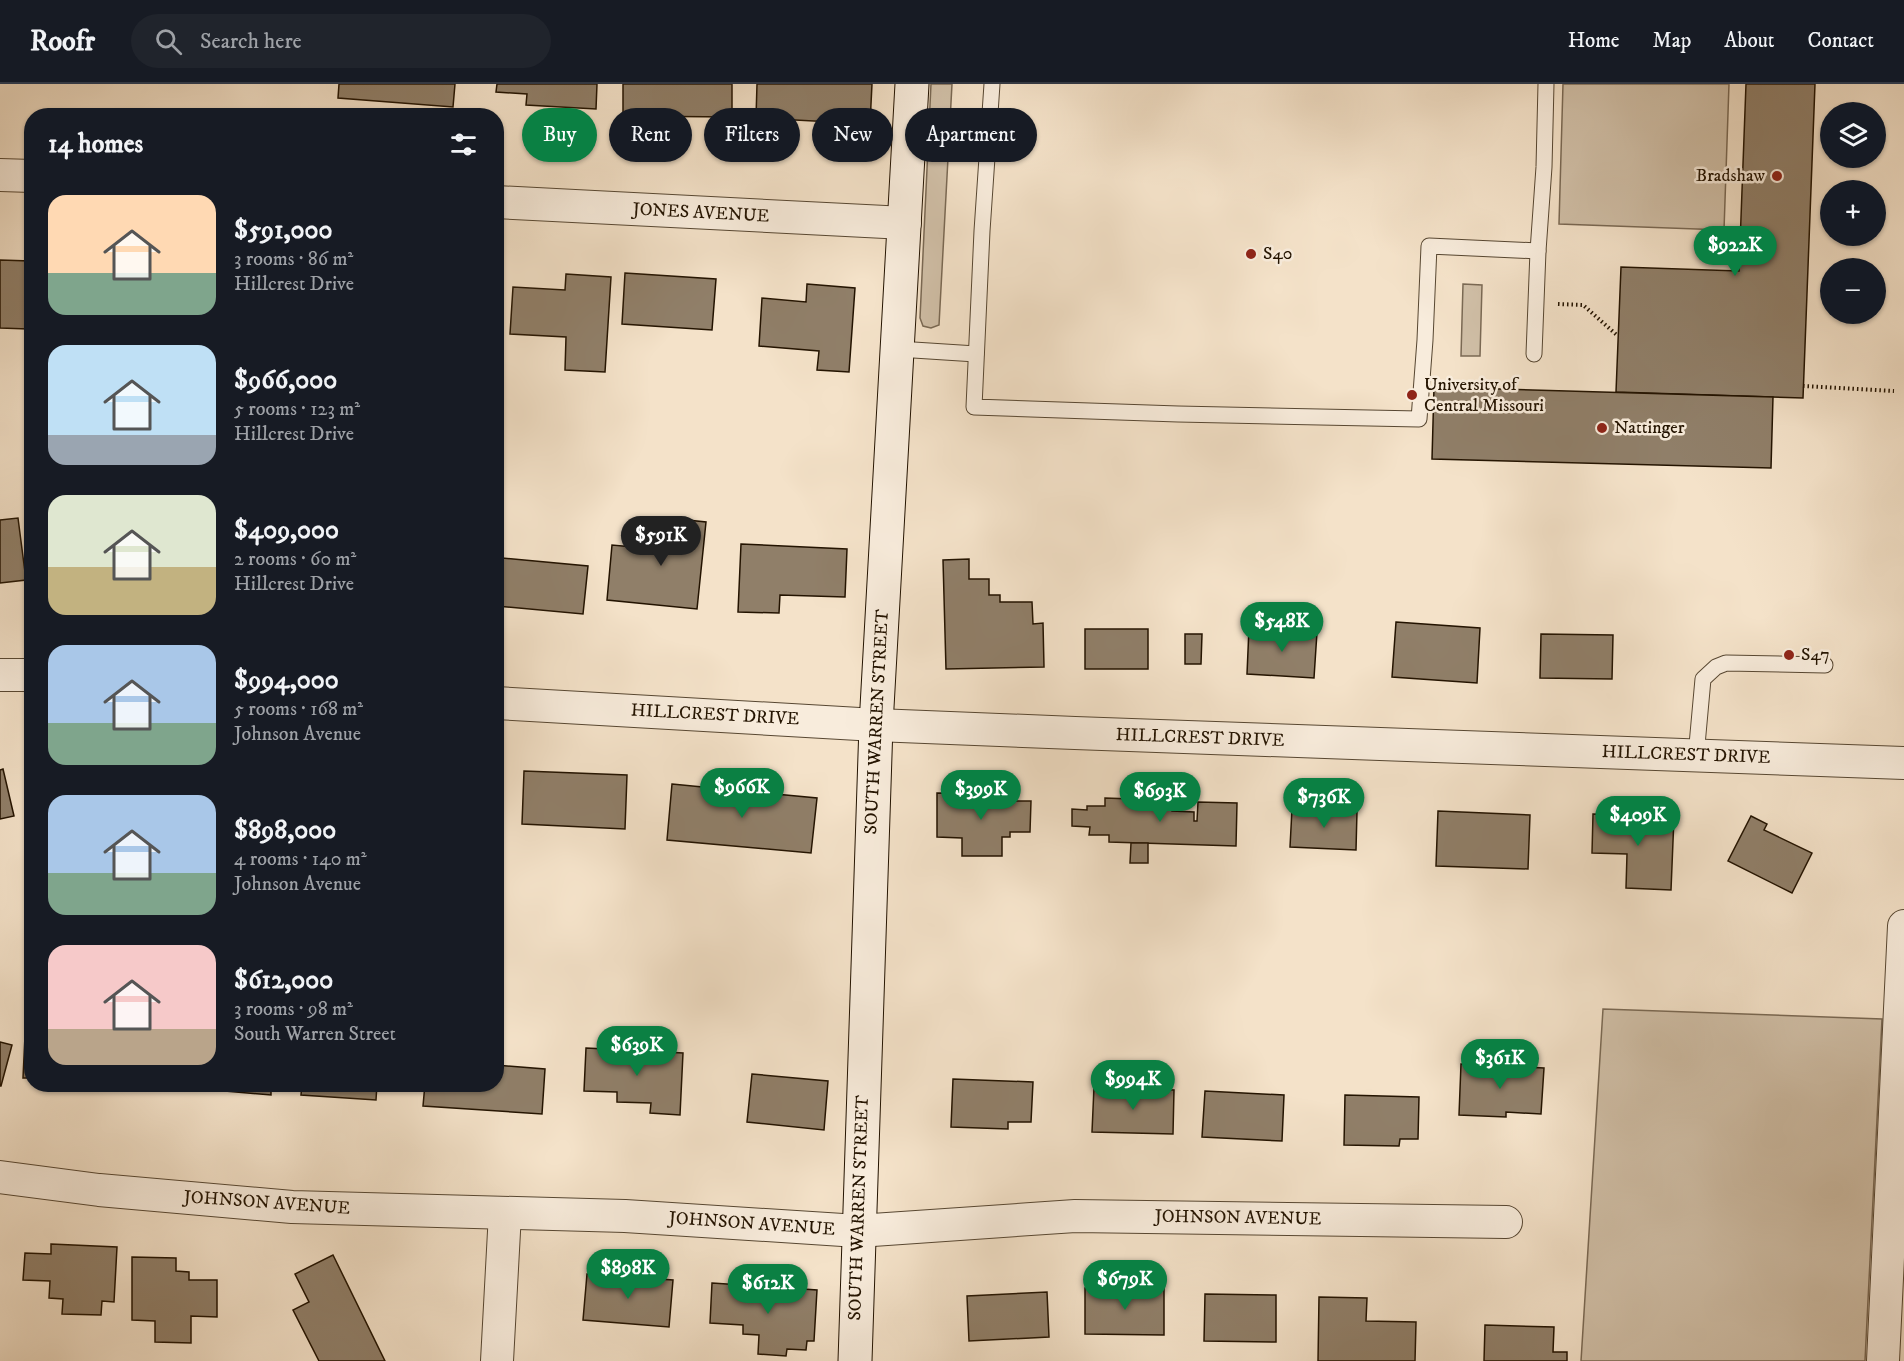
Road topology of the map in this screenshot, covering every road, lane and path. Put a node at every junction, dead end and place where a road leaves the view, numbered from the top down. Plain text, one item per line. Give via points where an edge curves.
1 (912, 84) edge
2 (992, 84) edge
3 (1546, 84) edge
4 (0, 175) edge
5 (24, 176) edge
6 (504, 202) edge
7 (905, 223) junction
8 (1538, 251) junction
9 (1536, 303) junction
10 (1618, 336) dead end
11 (898, 348) junction
12 (976, 354) junction
13 (1534, 354) dead end
14 (1803, 386) dead end
15 (1894, 391) dead end
16 (1825, 665) dead end
17 (0, 675) edge
18 (24, 675) edge
19 (504, 703) edge
20 (876, 725) junction
21 (1696, 756) junction
22 (1904, 763) edge
23 (1904, 926) edge
24 (0, 1177) edge
25 (505, 1213) junction
26 (1506, 1222) dead end
27 (858, 1231) junction
28 (497, 1361) edge
29 (855, 1361) edge
30 (1882, 1361) edge

1 - 7 street, SOUTH WARREN STREET
2 - 12 lane
3 - 8 lane
4 - 5 street
6 - 7 street, JONES AVENUE
7 - 11 street, SOUTH WARREN STREET
8 - 9 lane
8 - 12 lane via 1429,246 1419,419 974,407
9 - 10 path via 1583,305
9 - 13 lane
11 - 12 lane
11 - 20 street, SOUTH WARREN STREET
14 - 15 path
16 - 21 lane via 1716,666 1703,679
17 - 18 street
19 - 20 street, HILLCREST DRIVE
20 - 21 street, HILLCREST DRIVE
20 - 27 street, SOUTH WARREN STREET
21 - 22 street, HILLCREST DRIVE
23 - 30 street
24 - 25 street, JOHNSON AVENUE via 292,1207
25 - 27 street, JOHNSON AVENUE via 625,1216
25 - 28 street
26 - 27 street, JOHNSON AVENUE via 1075,1216
27 - 29 street, SOUTH WARREN STREET

